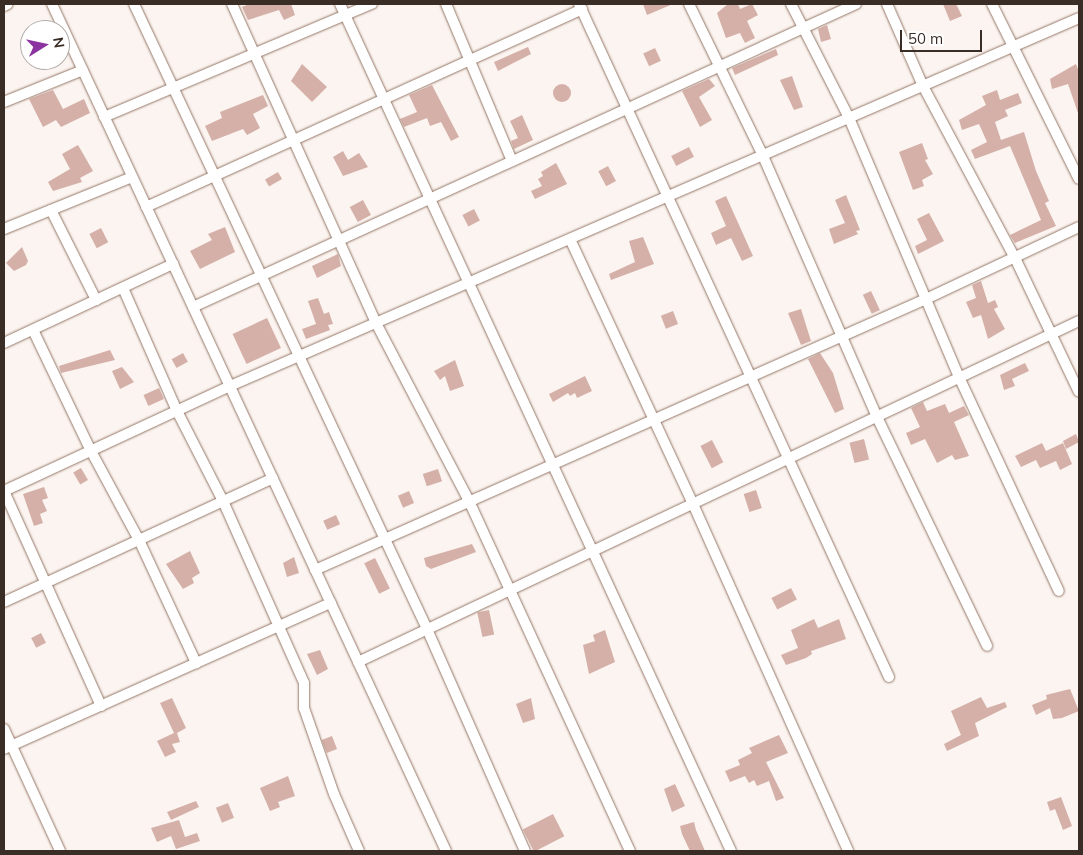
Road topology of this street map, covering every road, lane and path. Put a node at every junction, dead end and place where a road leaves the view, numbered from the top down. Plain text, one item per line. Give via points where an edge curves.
1 (8, 4) edge
2 (52, 4) edge
3 (134, 4) edge
4 (232, 4) edge
5 (340, 4) edge
6 (372, 4) edge
7 (446, 4) edge
8 (689, 4) edge
9 (791, 4) edge
10 (856, 4) edge
11 (887, 4) edge
12 (992, 4) edge
13 (4, 6) edge
14 (580, 7) edge
15 (345, 15) junction
16 (1079, 18) edge
17 (804, 28) junction
18 (1013, 47) junction
19 (254, 54) junction
20 (470, 60) junction
21 (719, 66) junction
22 (83, 70) junction
23 (923, 86) junction
24 (173, 88) junction
25 (5, 98) edge
26 (384, 99) junction
27 (628, 108) junction
28 (104, 117) junction
29 (848, 118) junction
30 (293, 140) junction
31 (763, 156) junction
32 (512, 161) junction
33 (214, 176) junction
34 (132, 177) junction
35 (1079, 179) edge
36 (669, 196) junction
37 (430, 199) junction
38 (146, 207) junction
39 (51, 210) junction
40 (1079, 227) edge
41 (4, 229) edge
42 (570, 239) junction
43 (341, 240) junction
44 (1014, 258) junction
45 (173, 264) junction
46 (261, 276) junction
47 (469, 283) junction
48 (123, 288) junction
49 (926, 299) junction
50 (96, 300) junction
51 (193, 307) junction
52 (1079, 321) edge
53 (376, 323) junction
54 (33, 330) junction
55 (1049, 334) junction
56 (840, 337) junction
57 (4, 343) edge
58 (300, 356) junction
59 (752, 376) junction
60 (959, 377) junction
61 (230, 386) junction
62 (1079, 392) edge
63 (178, 411) junction
64 (877, 416) junction
65 (654, 419) junction
66 (91, 451) junction
67 (789, 458) junction
68 (552, 464) junction
69 (273, 478) junction
70 (4, 491) edge
71 (224, 501) junction
72 (469, 502) junction
73 (693, 504) junction
74 (385, 539) junction
75 (139, 540) junction
76 (592, 551) junction
77 (315, 570) junction
78 (43, 584) junction
79 (509, 590) junction
80 (1059, 591) dead end
81 (4, 602) edge
82 (331, 603) junction
83 (276, 627) junction
84 (427, 629) junction
85 (987, 646) dead end
86 (358, 662) junction
87 (196, 663) junction
88 (889, 677) dead end
89 (101, 706) junction
90 (4, 729) edge
91 (7, 747) edge
92 (60, 851) edge
93 (360, 851) edge
94 (446, 851) edge
95 (525, 851) edge
96 (630, 851) edge
97 (731, 851) edge
98 (848, 851) edge

1 - 13 street
2 - 22 street
3 - 24 street
4 - 19 street
5 - 15 street
6 - 15 street
7 - 20 street
8 - 21 street
9 - 17 street
10 - 17 street
11 - 23 street
12 - 18 street
14 - 20 street
14 - 27 street
15 - 19 street
15 - 26 street
16 - 18 street
17 - 21 street
17 - 29 street
18 - 23 street
18 - 35 street
19 - 24 street
19 - 30 street
20 - 26 street
20 - 32 street
21 - 27 street
21 - 31 street
22 - 25 street
22 - 28 street
23 - 29 street
23 - 44 street
24 - 28 street
24 - 33 street
26 - 30 street
26 - 37 street
27 - 32 street
27 - 36 street
28 - 34 street
29 - 31 street
29 - 49 street
30 - 33 street
30 - 43 street
31 - 36 street
31 - 56 street
32 - 37 street
33 - 38 street
33 - 46 street
34 - 38 street
34 - 39 street
36 - 42 street
36 - 59 street
37 - 43 street
37 - 47 street
38 - 45 street
39 - 41 street
39 - 50 street
40 - 44 street
42 - 47 street
42 - 65 street
43 - 46 street
43 - 53 street
44 - 49 street
44 - 55 street
45 - 48 street
45 - 51 street
46 - 51 street
46 - 58 street
47 - 53 street
47 - 68 street
48 - 50 street
48 - 63 street
49 - 56 street
49 - 60 street
50 - 54 street
51 - 61 street
52 - 55 street
53 - 58 street
53 - 72 street
54 - 57 street
54 - 66 street
55 - 60 street
55 - 62 street
56 - 59 street
56 - 64 street
58 - 61 street
58 - 74 street
59 - 65 street
59 - 67 street
60 - 64 street
60 - 80 street
61 - 63 street
61 - 69 street
63 - 66 street
63 - 71 street
64 - 67 street
64 - 85 street
65 - 68 street
65 - 73 street
66 - 70 street
66 - 75 street
67 - 73 street
67 - 88 street
68 - 72 street
68 - 76 street
69 - 71 street
69 - 77 street
70 - 78 street
71 - 75 street
71 - 83 street
72 - 74 street
72 - 79 street
73 - 76 street
73 - 98 street
74 - 77 street
74 - 84 street
75 - 78 street
75 - 87 street
76 - 79 street
76 - 97 street
77 - 82 street
78 - 81 street
78 - 89 street
79 - 84 street
79 - 96 street
82 - 83 street
82 - 86 street
83 - 87 street
83 - 93 street via 304,683 304,708 334,794
84 - 86 street
84 - 95 street
86 - 94 street
87 - 89 street
89 - 91 street
90 - 91 street
91 - 92 street

